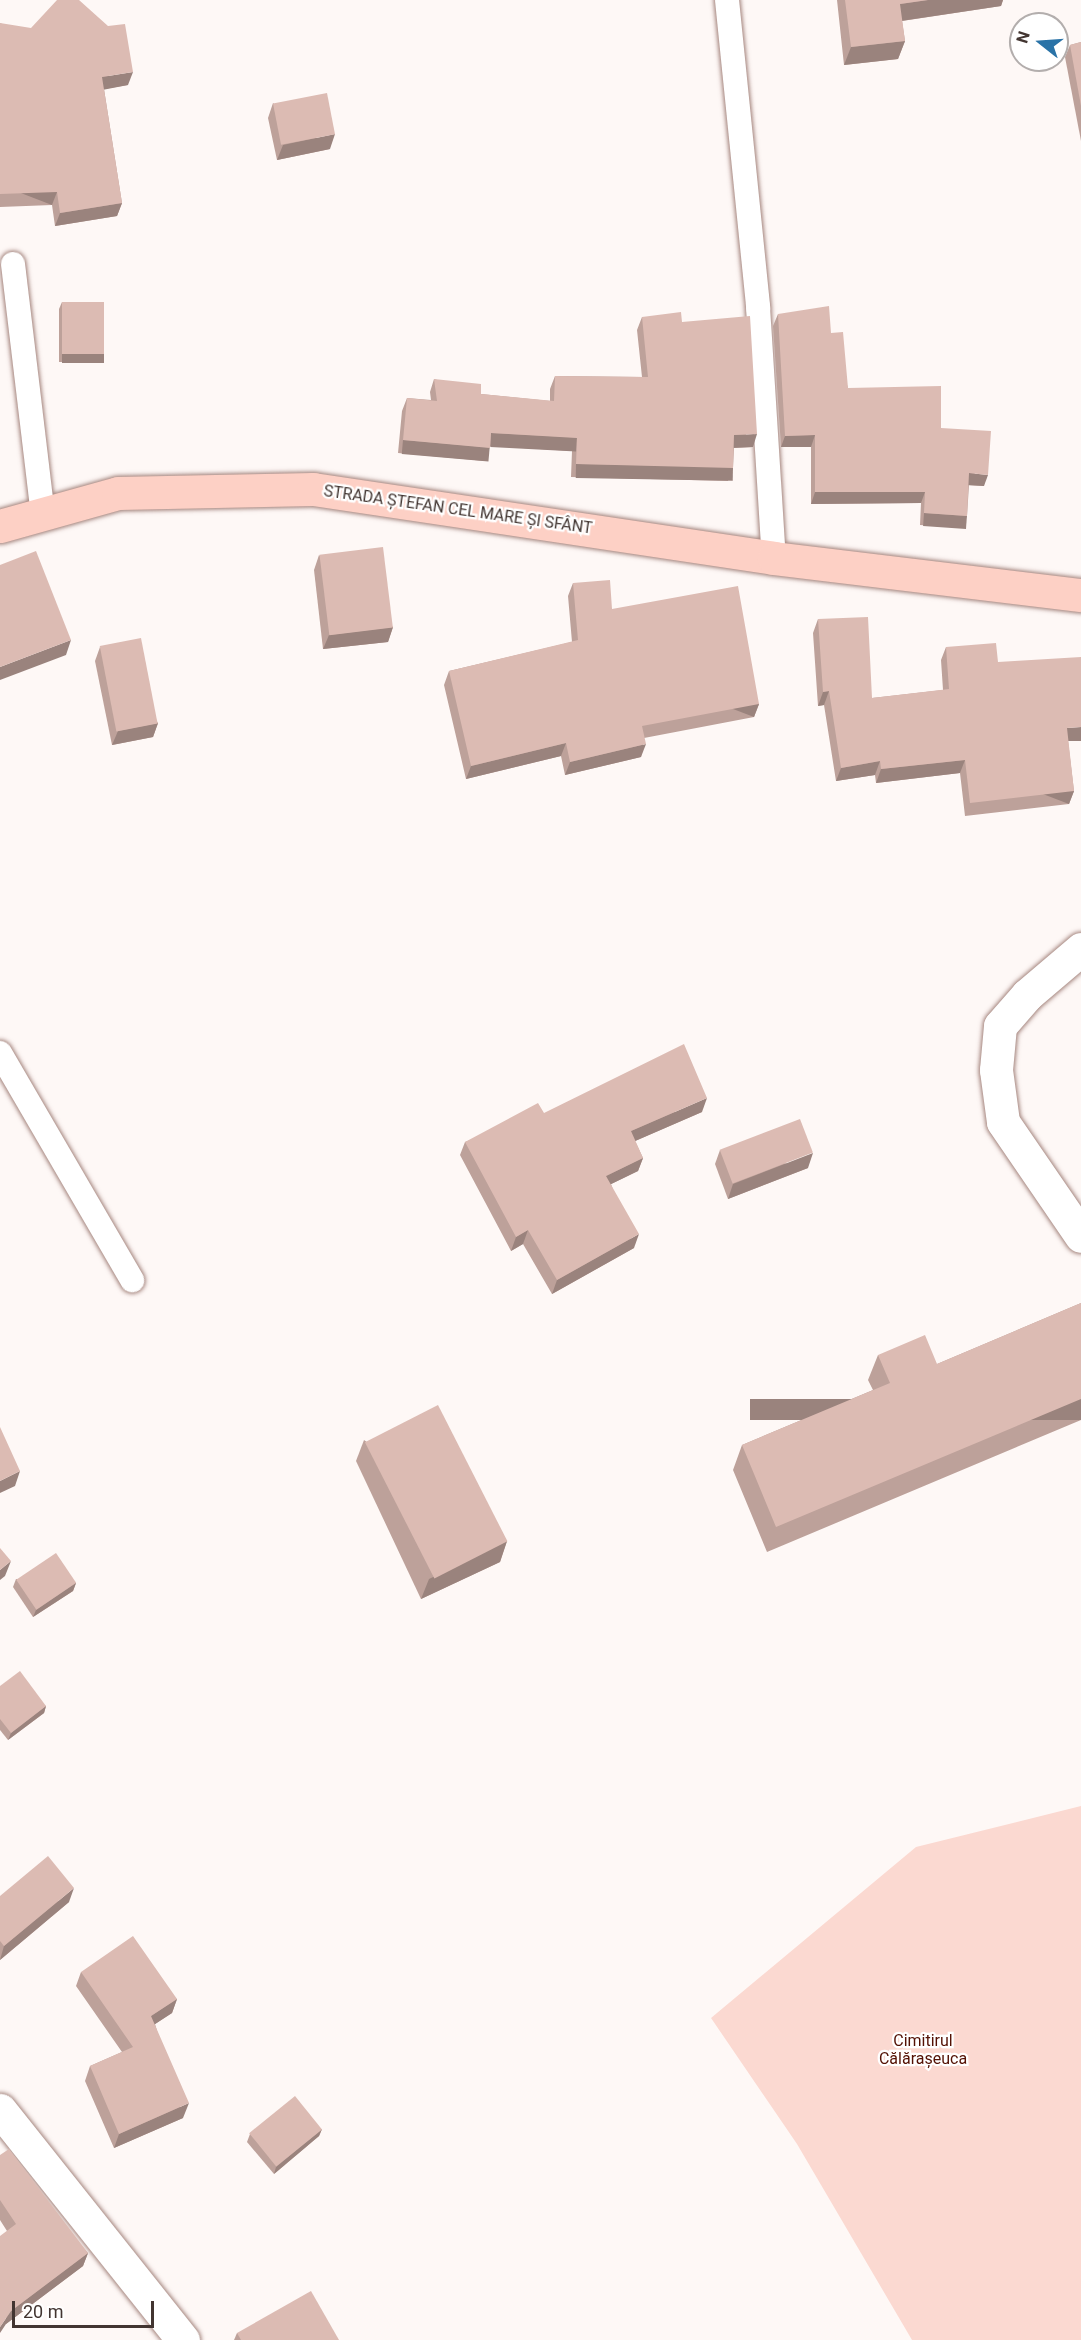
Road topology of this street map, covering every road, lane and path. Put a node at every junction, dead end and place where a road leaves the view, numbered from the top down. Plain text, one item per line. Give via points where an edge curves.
1 (727, 0) edge
2 (13, 264) dead end
3 (43, 514) junction
4 (0, 526) edge
5 (774, 558) junction
6 (1081, 595) edge
7 (1081, 949) edge
8 (0, 1053) edge
9 (1081, 1236) edge
10 (132, 1280) dead end
11 (0, 2110) edge
12 (183, 2340) edge

1 - 5 lane via 757,295
2 - 3 lane
3 - 4 main road, STRADA ȘTEFAN CEL MARE ȘI SFÂNT
3 - 5 main road, STRADA ȘTEFAN CEL MARE ȘI SFÂNT via 118,493 313,489
5 - 6 main road, STRADA ȘTEFAN CEL MARE ȘI SFÂNT
7 - 9 street via 1027,995 1000,1026 996,1070 1004,1122 1012,1139
8 - 10 lane
11 - 12 street

